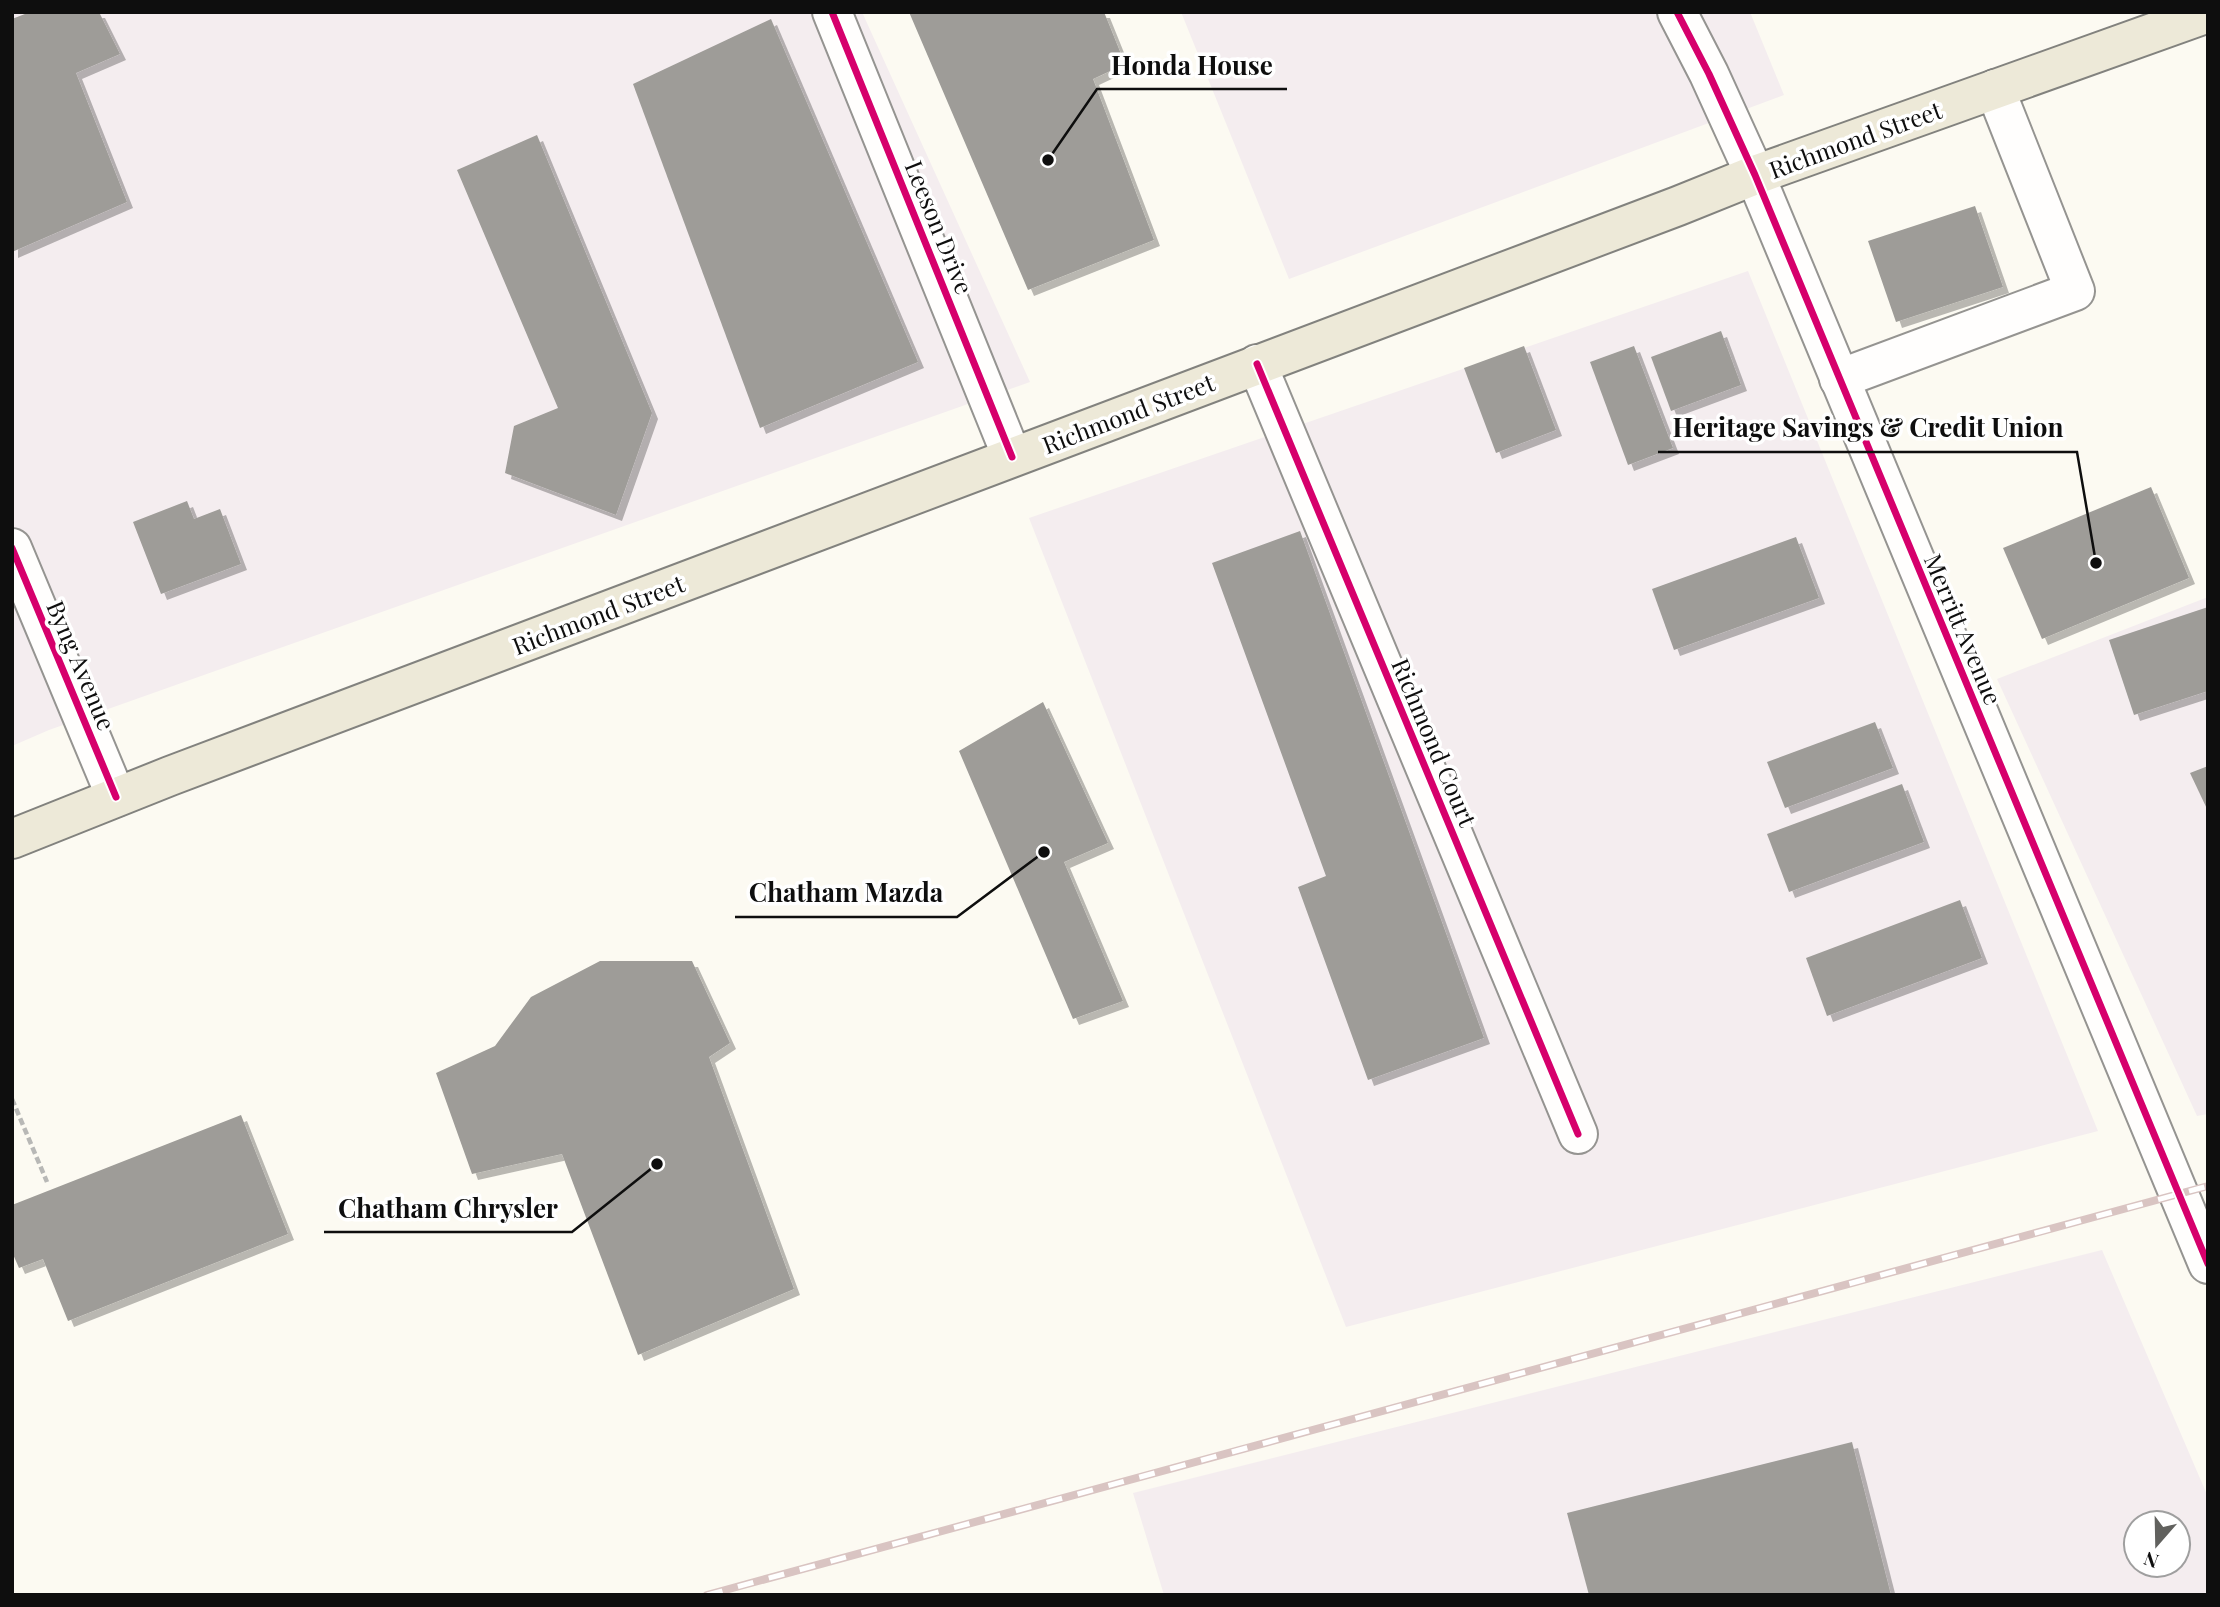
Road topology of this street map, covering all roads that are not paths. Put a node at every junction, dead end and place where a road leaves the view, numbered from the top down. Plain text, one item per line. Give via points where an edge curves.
1 (832, 12) edge
2 (1677, 12) edge
3 (2208, 13) edge
4 (1995, 89) junction
5 (1755, 175) junction
6 (1257, 365) junction
7 (1839, 379) junction
8 (1012, 457) junction
9 (12, 548) edge
10 (116, 797) junction
11 (12, 839) edge
12 (1578, 1134) dead end
13 (2208, 1264) edge

1 - 8 street, Leeson Drive
2 - 5 street, Merritt Avenue
3 - 4 main road, Richmond Street
4 - 5 main road, Richmond Street
4 - 7 street via 2075,290
5 - 6 main road, Richmond Street
5 - 7 street, Merritt Avenue
6 - 8 main road, Richmond Street
6 - 12 street, Richmond Court
7 - 13 street, Merritt Avenue
8 - 10 main road, Richmond Street
9 - 10 street, Byng Avenue
10 - 11 main road, Richmond Street

